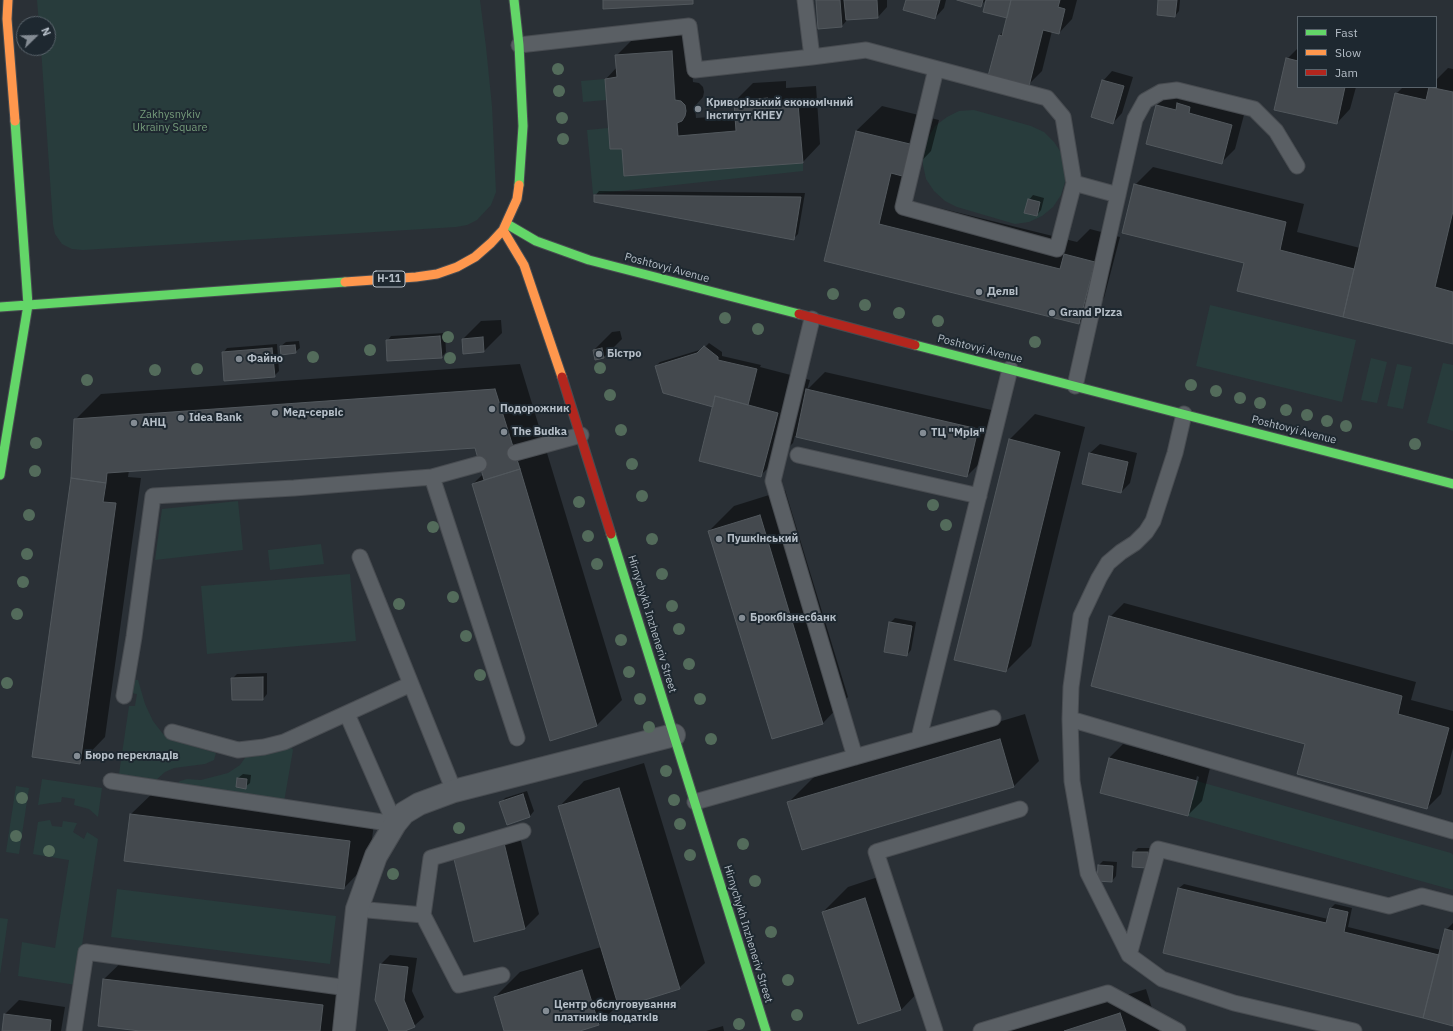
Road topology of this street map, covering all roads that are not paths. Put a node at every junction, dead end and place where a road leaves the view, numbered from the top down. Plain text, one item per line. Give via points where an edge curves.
1 (8, 0) edge
2 (514, 0) edge
3 (805, 0) edge
4 (4, 19) edge
5 (519, 45) junction
6 (812, 58) junction
7 (936, 69) junction
8 (1297, 166) dead end
9 (1074, 183) junction
10 (1118, 195) junction
11 (505, 227) junction
12 (28, 305) junction
13 (0, 307) edge
14 (812, 319) junction
15 (1010, 369) junction
16 (1075, 386) junction
17 (1184, 414) junction
18 (581, 435) junction
19 (514, 453) dead end
20 (798, 455) dead end
21 (479, 464) dead end
22 (0, 475) edge
23 (432, 477) junction
24 (1453, 484) edge
25 (979, 496) junction
26 (360, 557) dead end
27 (411, 684) junction
28 (124, 696) dead end
29 (348, 714) junction
30 (993, 718) dead end
31 (1070, 719) junction
32 (172, 732) dead end
33 (674, 735) junction
34 (517, 738) dead end
35 (920, 738) junction
36 (855, 757) junction
37 (110, 781) dead end
38 (454, 791) junction
39 (695, 802) junction
40 (1020, 809) dead end
41 (396, 824) junction
42 (1453, 830) edge
43 (523, 831) dead end
44 (1453, 904) edge
45 (357, 909) junction
46 (423, 915) junction
47 (1130, 955) junction
48 (502, 975) dead end
49 (348, 988) junction
50 (74, 1031) edge
51 (344, 1031) edge
52 (766, 1031) edge
53 (935, 1031) edge
54 (981, 1031) edge
55 (1178, 1031) edge
56 (1354, 1031) edge

1 - 4 street
2 - 5 street, Н-11
3 - 6 lane
4 - 12 street
5 - 6 lane via 690,26 694,70
5 - 11 street, Н-11 via 523,126 521,168 517,199
6 - 7 lane via 866,50
7 - 9 lane via 1047,98 1063,117
7 - 9 lane via 904,207 1057,249
8 - 10 lane via 1276,131 1254,109 1177,90 1161,92 1145,101 1135,119
9 - 10 lane
10 - 16 lane
11 - 12 street, Н-11 via 475,257 437,274
11 - 14 street, Poshtovyi Avenue via 589,260
11 - 18 street, Hirnychykh Inzheneriv Street via 524,265
12 - 13 street
12 - 22 street
14 - 15 street, Poshtovyi Avenue
14 - 36 lane via 773,481
15 - 16 street, Poshtovyi Avenue
15 - 25 lane
16 - 17 street, Poshtovyi Avenue
17 - 24 street, Poshtovyi Avenue
17 - 31 lane via 1175,453 1153,521 1136,543 1108,563 1081,616 1071,687
18 - 19 lane
18 - 33 street, Hirnychykh Inzheneriv Street
20 - 25 lane
21 - 23 lane
23 - 28 lane via 153,496
23 - 34 lane
25 - 35 lane
26 - 27 lane
27 - 29 lane
27 - 38 lane
29 - 32 lane via 284,742 238,750
29 - 41 lane
30 - 35 lane
31 - 42 lane
31 - 47 lane via 1072,781 1088,873
33 - 38 street
33 - 39 street, Hirnychykh Inzheneriv Street
35 - 36 lane
36 - 39 lane
37 - 41 lane
38 - 41 street via 414,807 404,813
39 - 52 street, Hirnychykh Inzheneriv Street
40 - 53 lane via 876,852
41 - 45 street via 376,856
43 - 46 lane via 431,858
44 - 47 lane via 1422,896 1389,906 1158,849
45 - 46 lane
45 - 49 street
46 - 48 lane via 459,985
47 - 56 lane via 1162,979 1234,1003
49 - 50 lane via 86,952
49 - 51 street
54 - 55 lane via 1108,993

